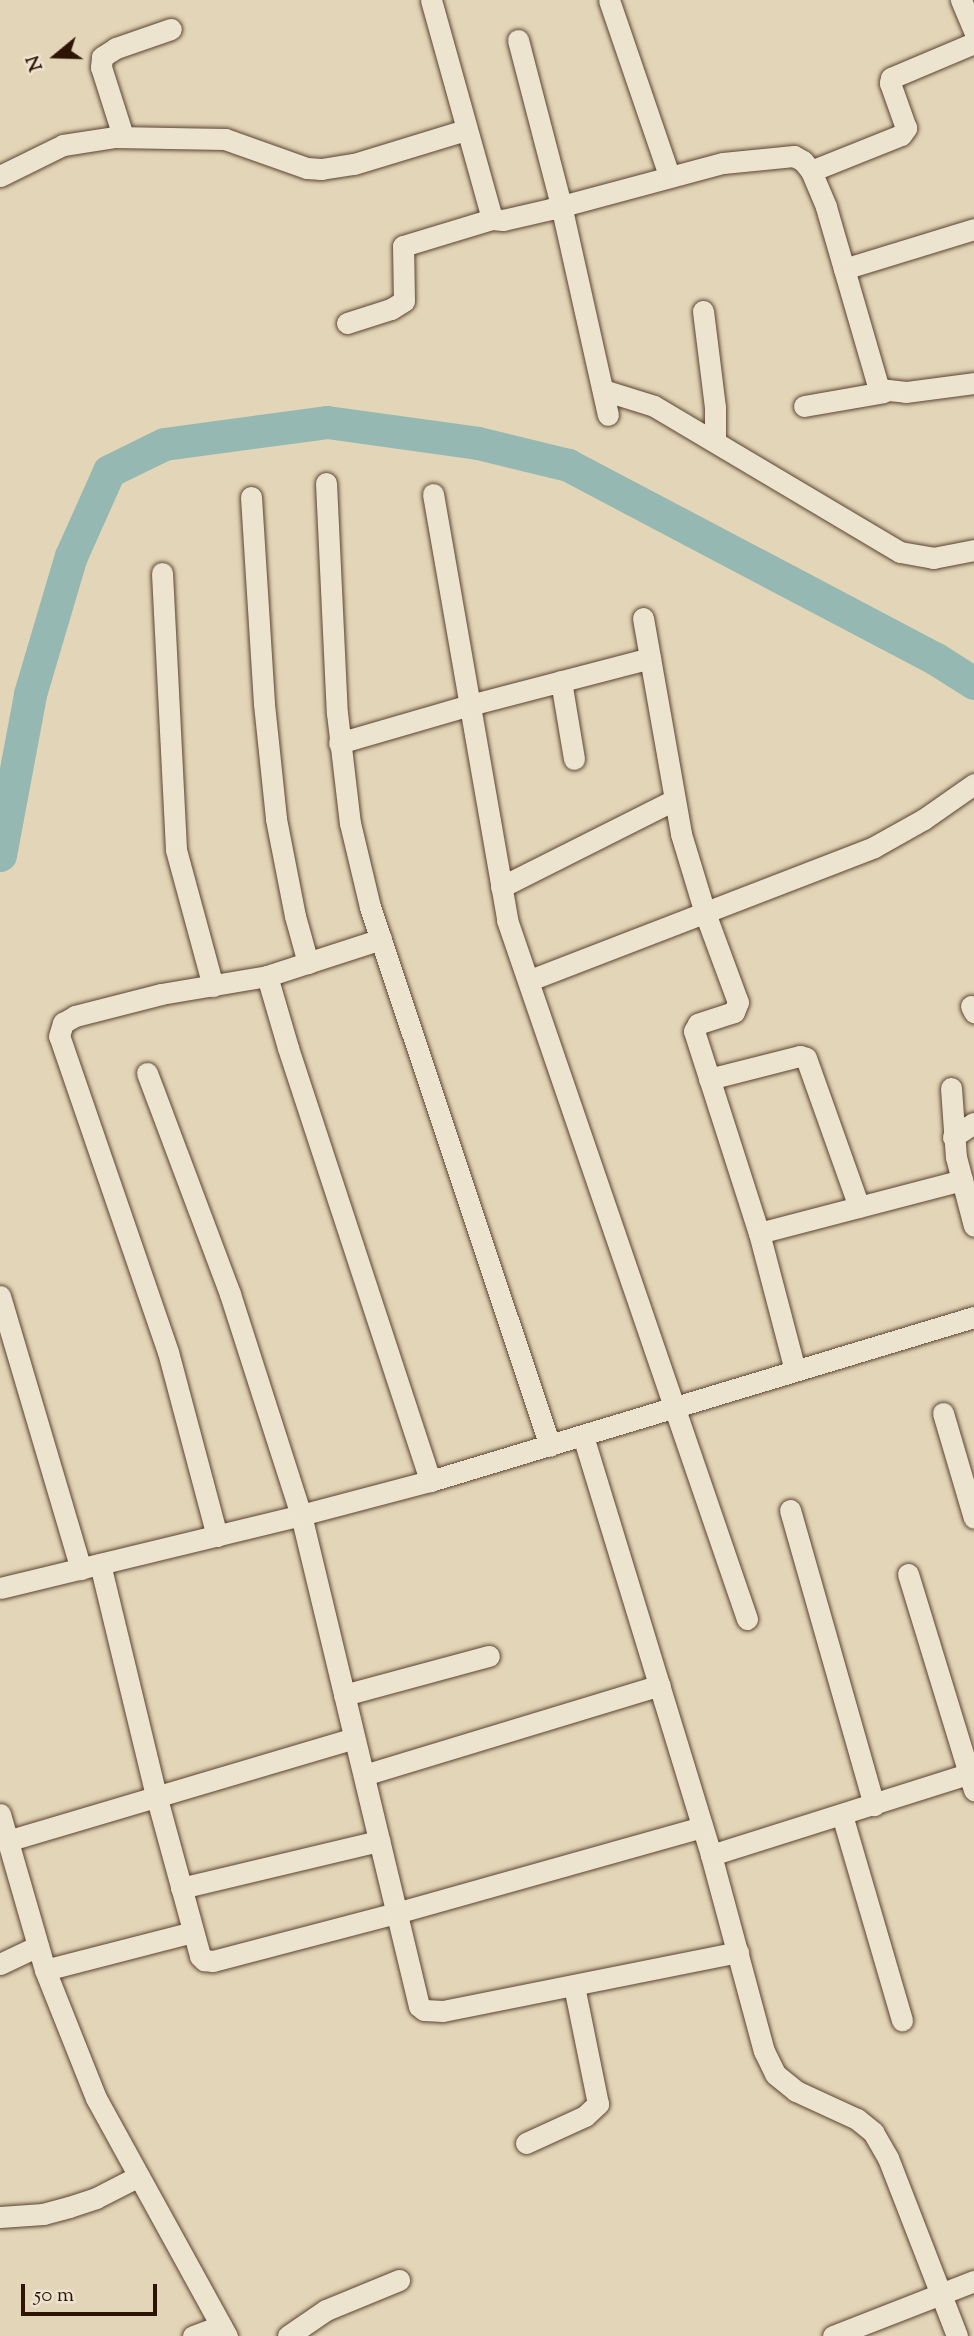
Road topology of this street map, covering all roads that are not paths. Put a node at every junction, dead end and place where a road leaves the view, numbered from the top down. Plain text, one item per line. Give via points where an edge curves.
1 (431, 0) edge
2 (609, 0) edge
3 (961, 0) edge
4 (171, 29) dead end
5 (974, 31) edge
6 (517, 40) dead end
7 (974, 43) edge
8 (465, 130) junction
9 (123, 136) junction
10 (811, 171) junction
11 (669, 175) junction
12 (0, 176) edge
13 (561, 205) junction
14 (492, 219) junction
15 (974, 229) edge
16 (844, 269) junction
17 (703, 311) dead end
18 (347, 323) dead end
19 (974, 383) edge
20 (603, 390) junction
21 (884, 392) junction
22 (804, 405) dead end
23 (608, 415) dead end
24 (715, 440) junction
25 (326, 483) dead end
26 (433, 494) dead end
27 (251, 497) dead end
28 (974, 550) edge
29 (162, 573) dead end
30 (643, 618) dead end
31 (650, 658) junction
32 (561, 681) junction
33 (470, 705) junction
34 (340, 743) junction
35 (574, 758) dead end
36 (974, 784) edge
37 (674, 800) junction
38 (501, 887) junction
39 (705, 913) junction
40 (381, 939) junction
41 (308, 963) junction
42 (267, 976) junction
43 (530, 980) junction
44 (213, 986) junction
45 (147, 1073) dead end
46 (709, 1079) junction
47 (951, 1088) dead end
48 (974, 1123) edge
49 (953, 1137) junction
50 (961, 1180) junction
51 (859, 1207) junction
52 (974, 1226) edge
53 (759, 1233) junction
54 (0, 1296) edge
55 (974, 1317) edge
56 (795, 1370) junction
57 (677, 1408) junction
58 (943, 1413) dead end
59 (583, 1436) junction
60 (550, 1446) junction
61 (430, 1481) junction
62 (790, 1510) dead end
63 (301, 1516) junction
64 (974, 1518) edge
65 (217, 1536) junction
66 (90, 1567) junction
67 (908, 1574) dead end
68 (0, 1588) edge
69 (747, 1619) dead end
70 (489, 1656) dead end
71 (660, 1685) junction
72 (344, 1695) junction
73 (354, 1738) junction
74 (364, 1775) junction
75 (972, 1778) edge
76 (156, 1795) junction
77 (874, 1805) junction
78 (0, 1814) edge
79 (842, 1815) junction
80 (702, 1828) junction
81 (7, 1841) junction
82 (379, 1841) junction
83 (711, 1855) junction
84 (181, 1888) junction
85 (396, 1913) junction
86 (193, 1932) junction
87 (38, 1946) junction
88 (738, 1952) junction
89 (0, 1964) edge
90 (44, 1970) junction
91 (574, 1986) junction
92 (902, 2020) dead end
93 (526, 2143) dead end
94 (139, 2176) junction
95 (0, 2217) edge
96 (399, 2280) dead end
97 (974, 2281) edge
98 (941, 2293) junction
99 (224, 2331) edge
100 (193, 2336) edge
101 (288, 2336) edge
102 (833, 2336) edge
103 (957, 2336) edge

1 - 8 street
2 - 11 street
3 - 5 street
4 - 9 street via 116,47 102,57 101,67
6 - 13 street
7 - 10 street via 891,78 906,128 901,135
8 - 9 street via 354,164 321,169 225,139
8 - 14 street
9 - 12 street via 63,145
10 - 11 street via 803,160 782,156
10 - 16 street
11 - 13 street
13 - 14 street
13 - 20 street
14 - 18 street via 403,246 404,301
15 - 16 street
16 - 21 street via 876,384
17 - 24 street
19 - 21 street
20 - 23 street
20 - 24 street via 654,406
21 - 22 street
24 - 28 street via 900,552 933,558
25 - 34 street
26 - 33 street
27 - 41 street via 276,819
29 - 44 street via 176,850
30 - 31 street
31 - 32 street
31 - 37 street
32 - 33 street
32 - 35 street
33 - 34 street
33 - 38 street
34 - 40 street via 350,823
36 - 39 street via 874,847
37 - 38 street
37 - 39 street
38 - 43 street via 507,920
39 - 43 street
39 - 46 street via 738,1002 734,1012 694,1027
40 - 41 street
40 - 60 street
41 - 42 street
42 - 44 street
42 - 61 street
43 - 57 street
44 - 65 street via 75,1016 63,1023 59,1036 168,1352
45 - 63 street via 230,1294
46 - 51 street via 806,1058
46 - 53 street
47 - 49 street
48 - 49 street
49 - 50 street
50 - 51 street
50 - 52 street
51 - 53 street
53 - 56 street
54 - 66 street
55 - 56 street
56 - 57 street
57 - 59 street
57 - 69 street
58 - 64 street
59 - 60 street
59 - 71 street
60 - 61 street
61 - 63 street
62 - 77 street
63 - 65 street
63 - 72 street
65 - 66 street
66 - 68 street
66 - 76 street
67 - 75 street
70 - 72 street
71 - 74 street
71 - 80 street
72 - 73 street
73 - 74 street
73 - 76 street
74 - 82 street
75 - 77 street
76 - 81 street
76 - 84 street
77 - 79 street
78 - 81 street
79 - 83 street
79 - 92 street
80 - 83 street
80 - 85 street
81 - 87 street
82 - 84 street
82 - 85 street
83 - 88 street
84 - 86 street
85 - 86 street via 213,1961 200,1955
85 - 91 street via 419,2006 424,2010 443,2011
86 - 90 street
87 - 89 street
87 - 90 street
88 - 91 street
88 - 98 street via 764,2051 775,2074 796,2091 857,2119 873,2132 888,2158
90 - 94 street via 96,2098
91 - 93 street via 598,2104 585,2116
94 - 95 street via 69,2207
94 - 99 street
96 - 101 street via 326,2310
97 - 98 street
98 - 102 street
98 - 103 street
99 - 100 street

